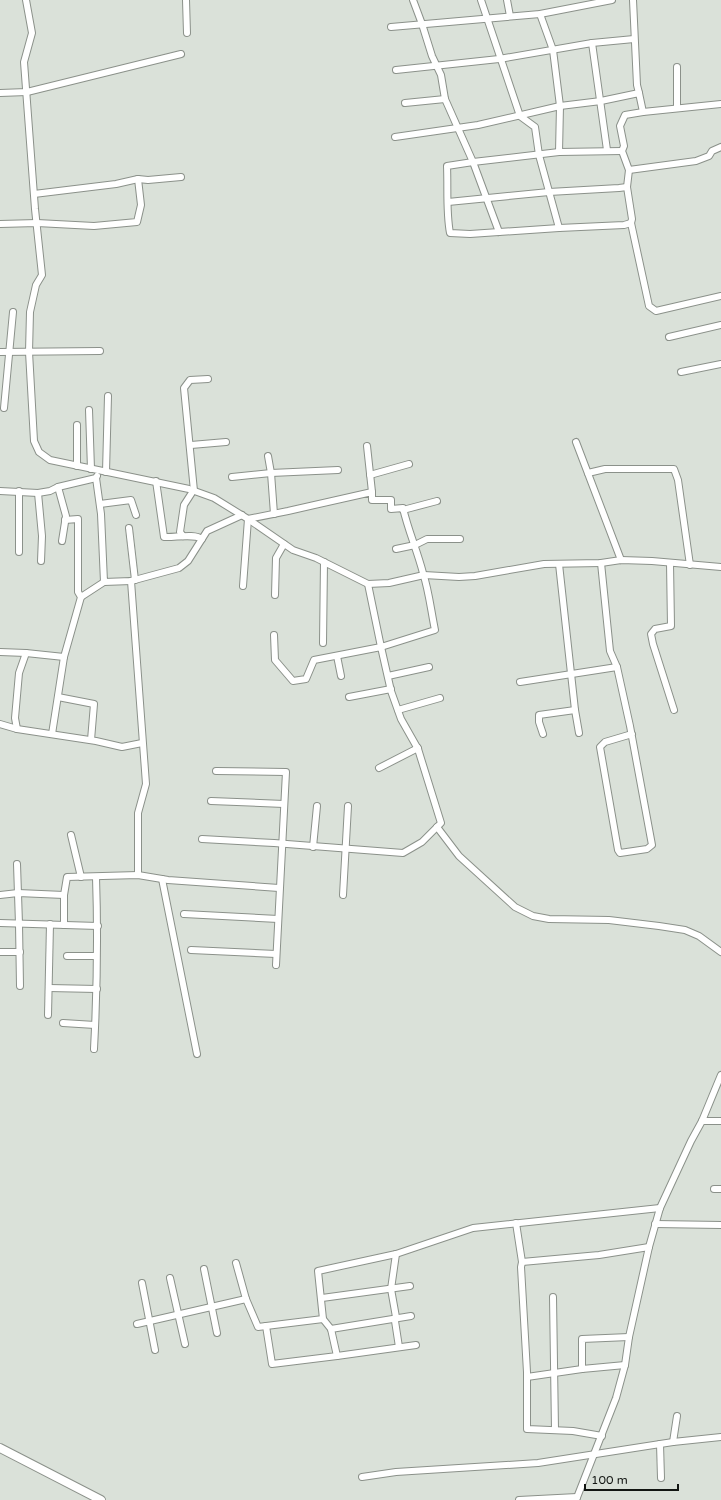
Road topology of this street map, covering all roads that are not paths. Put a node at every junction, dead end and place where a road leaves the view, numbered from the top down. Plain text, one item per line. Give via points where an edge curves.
1 (26, 0) edge
2 (186, 0) edge
3 (413, 0) edge
4 (481, 0) edge
5 (507, 0) edge
6 (612, 0) edge
7 (633, 0) edge
8 (540, 14) junction
9 (510, 16) junction
10 (487, 18) junction
11 (422, 24) junction
12 (391, 28) dead end
13 (187, 33) dead end
14 (634, 39) junction
15 (592, 43) junction
16 (553, 50) junction
17 (181, 54) dead end
18 (502, 59) junction
19 (436, 65) junction
20 (677, 67) dead end
21 (396, 70) dead end
22 (27, 92) junction
23 (0, 93) edge
24 (639, 93) junction
25 (445, 99) junction
26 (601, 101) junction
27 (405, 103) dead end
28 (721, 104) edge
29 (560, 106) junction
30 (677, 108) junction
31 (643, 112) junction
32 (520, 116) junction
33 (458, 128) junction
34 (396, 137) dead end
35 (721, 147) edge
36 (606, 150) junction
37 (622, 151) junction
38 (559, 152) junction
39 (539, 156) junction
40 (472, 162) junction
41 (629, 170) junction
42 (181, 177) dead end
43 (138, 179) junction
44 (627, 186) junction
45 (549, 192) junction
46 (34, 194) junction
47 (486, 197) junction
48 (448, 202) junction
49 (37, 223) junction
50 (631, 223) junction
51 (0, 224) edge
52 (560, 228) junction
53 (498, 232) junction
54 (721, 296) edge
55 (13, 312) dead end
56 (721, 326) edge
57 (669, 337) dead end
58 (100, 351) dead end
59 (0, 352) edge
60 (10, 352) junction
61 (29, 352) junction
62 (721, 364) edge
63 (681, 372) dead end
64 (208, 379) dead end
65 (108, 396) dead end
66 (4, 408) dead end
67 (90, 410) dead end
68 (77, 425) dead end
69 (226, 442) dead end
70 (576, 442) dead end
71 (190, 445) junction
72 (367, 446) dead end
73 (268, 456) dead end
74 (409, 464) dead end
75 (77, 466) junction
76 (90, 469) junction
77 (338, 470) dead end
78 (103, 472) junction
79 (271, 473) junction
80 (588, 473) junction
81 (370, 475) junction
82 (232, 477) dead end
83 (96, 478) junction
84 (156, 481) junction
85 (58, 487) junction
86 (0, 491) edge
87 (19, 491) junction
88 (194, 491) junction
89 (372, 492) junction
90 (38, 493) junction
91 (438, 501) dead end
92 (100, 504) junction
93 (403, 510) junction
94 (274, 514) junction
95 (136, 515) dead end
96 (242, 515) junction
97 (248, 519) junction
98 (65, 520) junction
99 (129, 528) dead end
100 (183, 536) junction
101 (202, 539) junction
102 (460, 539) dead end
103 (62, 541) dead end
104 (284, 544) junction
105 (414, 545) junction
106 (396, 549) dead end
107 (19, 552) dead end
108 (621, 560) junction
109 (41, 561) dead end
110 (324, 562) junction
111 (601, 563) junction
112 (670, 563) junction
113 (559, 564) junction
114 (690, 565) junction
115 (721, 567) edge
116 (424, 575) junction
117 (133, 580) junction
118 (104, 582) junction
119 (368, 584) junction
120 (242, 586) dead end
121 (275, 595) dead end
122 (81, 597) junction
123 (274, 635) dead end
124 (323, 643) dead end
125 (381, 647) junction
126 (0, 652) edge
127 (26, 652) junction
128 (337, 656) junction
129 (64, 657) junction
130 (429, 667) dead end
131 (617, 667) junction
132 (571, 675) junction
133 (341, 676) dead end
134 (388, 676) junction
135 (520, 682) dead end
136 (391, 689) junction
137 (58, 697) junction
138 (349, 697) dead end
139 (440, 698) dead end
140 (398, 710) junction
141 (575, 710) junction
142 (674, 710) dead end
143 (0, 724) edge
144 (17, 729) junction
145 (579, 733) dead end
146 (52, 734) junction
147 (543, 734) dead end
148 (632, 734) junction
149 (91, 740) junction
150 (142, 743) junction
151 (418, 748) junction
152 (379, 768) dead end
153 (216, 771) dead end
154 (212, 801) dead end
155 (284, 804) junction
156 (318, 806) dead end
157 (348, 806) dead end
158 (437, 827) junction
159 (71, 835) dead end
160 (202, 839) dead end
161 (282, 844) junction
162 (313, 846) junction
163 (346, 849) junction
164 (17, 864) dead end
165 (138, 875) junction
166 (81, 877) junction
167 (96, 877) junction
168 (162, 879) junction
169 (279, 888) junction
170 (18, 893) junction
171 (0, 895) edge
172 (343, 895) dead end
173 (64, 896) junction
174 (184, 914) dead end
175 (278, 919) junction
176 (0, 923) edge
177 (20, 924) junction
178 (50, 924) junction
179 (64, 925) junction
180 (98, 926) junction
181 (191, 950) dead end
182 (0, 952) edge
183 (20, 952) junction
184 (721, 952) edge
185 (276, 954) junction
186 (67, 956) dead end
187 (96, 956) junction
188 (276, 965) dead end
189 (20, 986) dead end
190 (49, 988) junction
191 (97, 989) junction
192 (48, 1015) dead end
193 (63, 1023) dead end
194 (95, 1025) junction
195 (94, 1049) dead end
196 (198, 1054) dead end
197 (721, 1076) edge
198 (702, 1121) junction
199 (721, 1121) edge
200 (660, 1208) junction
201 (516, 1223) junction
202 (655, 1224) junction
203 (721, 1225) edge
204 (648, 1246) junction
205 (396, 1254) junction
206 (522, 1262) junction
207 (236, 1263) dead end
208 (204, 1269) dead end
209 (170, 1278) dead end
210 (142, 1283) dead end
211 (410, 1286) dead end
212 (391, 1289) junction
213 (553, 1297) dead end
214 (322, 1298) junction
215 (246, 1299) junction
216 (212, 1307) junction
217 (178, 1315) junction
218 (411, 1316) dead end
219 (323, 1319) junction
220 (395, 1319) junction
221 (149, 1322) junction
222 (137, 1324) dead end
223 (266, 1326) junction
224 (331, 1329) junction
225 (217, 1333) dead end
226 (629, 1337) junction
227 (185, 1344) dead end
228 (416, 1345) dead end
229 (399, 1347) junction
230 (155, 1350) dead end
231 (337, 1356) junction
232 (625, 1365) junction
233 (582, 1369) junction
234 (555, 1373) junction
235 (527, 1377) junction
236 (677, 1416) dead end
237 (555, 1430) junction
238 (602, 1436) junction
239 (721, 1437) edge
240 (673, 1442) junction
241 (660, 1444) junction
242 (0, 1448) edge
243 (593, 1456) junction
244 (362, 1477) dead end
245 (661, 1478) dead end
246 (576, 1498) edge
247 (101, 1500) edge
248 (519, 1500) edge

1 - 22 street via 32,33 24,62
2 - 13 street
3 - 11 street
4 - 10 street
5 - 9 street
6 - 8 street
7 - 14 street
8 - 9 street
8 - 16 street
9 - 10 street
10 - 11 street
10 - 18 street
11 - 12 street
11 - 19 street
14 - 15 street
14 - 24 street
15 - 16 street
15 - 26 street
16 - 18 street
16 - 29 street
17 - 22 street
18 - 19 street
18 - 32 street
19 - 21 street
19 - 25 street via 441,75
20 - 30 street
22 - 23 street
22 - 46 street
24 - 26 street
24 - 31 street
25 - 27 street
25 - 33 street
26 - 29 street
26 - 36 street
28 - 30 street
29 - 32 street
29 - 38 street
30 - 31 street
31 - 37 street via 624,115 620,126 624,146
32 - 33 street
32 - 39 street via 535,128
33 - 34 street
33 - 40 street
35 - 41 street via 712,151 710,156 696,161
36 - 37 street
36 - 38 street
37 - 41 street
38 - 39 street
39 - 40 street
39 - 45 street
40 - 47 street
40 - 48 street via 447,166
41 - 44 street
42 - 43 street
43 - 46 street
43 - 49 street via 141,205 138,222 94,226
44 - 45 street
44 - 50 street
45 - 47 street
45 - 52 street
46 - 49 street
47 - 48 street
47 - 53 street
48 - 53 street via 447,219 450,233
49 - 51 street
49 - 61 street via 42,275 36,285 30,312
50 - 52 street
50 - 54 street via 649,306 656,311
52 - 53 street
55 - 60 street
56 - 57 street
58 - 61 street
59 - 60 street
60 - 61 street
60 - 66 street
61 - 75 street via 34,441 39,452 50,460
62 - 63 street
64 - 71 street via 190,380 184,388
65 - 78 street
67 - 76 street
68 - 75 street
69 - 71 street
70 - 80 street
71 - 88 street
72 - 81 street
73 - 79 street
74 - 81 street
75 - 76 street
76 - 78 street
77 - 79 street
78 - 83 street
78 - 84 street
79 - 82 street
79 - 94 street
80 - 108 street
80 - 114 street via 606,469 674,469 678,480
81 - 89 street
83 - 85 street
83 - 92 street
84 - 88 street
84 - 100 street via 164,537
85 - 90 street
85 - 98 street
86 - 87 street
87 - 90 street
87 - 107 street
88 - 96 street via 214,498
88 - 100 street via 184,505 180,532
89 - 93 street via 372,500 391,500 391,509
89 - 94 street
90 - 109 street via 42,536
91 - 93 street
92 - 95 street via 131,500
92 - 118 street
93 - 105 street
94 - 97 street
96 - 97 street
96 - 101 street via 207,531
97 - 104 street
97 - 120 street
98 - 103 street
98 - 122 street via 78,519 78,592
99 - 117 street
100 - 101 street
101 - 117 street via 188,561 179,568
102 - 105 street via 427,539
104 - 110 street
104 - 121 street via 276,558
105 - 106 street
105 - 116 street
108 - 111 street
108 - 112 street
110 - 119 street
110 - 124 street
111 - 113 street
111 - 131 street via 610,651
112 - 114 street
112 - 142 street via 671,626 655,629 651,634
113 - 116 street via 544,564 474,576
113 - 132 street
114 - 115 street
116 - 119 street via 389,583
116 - 125 street via 435,630
117 - 118 street
117 - 150 street
118 - 122 street
119 - 125 street
122 - 129 street
123 - 128 street via 275,660 293,681 306,679 314,660
125 - 128 street
125 - 134 street
126 - 127 street
127 - 129 street
127 - 144 street via 19,674 15,718
128 - 133 street
129 - 137 street
130 - 134 street
131 - 132 street
131 - 148 street
132 - 135 street
132 - 141 street
134 - 136 street
136 - 138 street
136 - 140 street
137 - 146 street
137 - 149 street via 94,704
139 - 140 street
140 - 151 street
141 - 145 street
141 - 147 street via 539,715
143 - 144 street
144 - 146 street
146 - 149 street
148 - 148 street via 652,845 647,849 620,853 600,747 605,742
149 - 150 street via 122,747
150 - 165 street via 146,784 138,813
151 - 152 street
151 - 158 street via 442,823
153 - 155 street via 286,772
154 - 155 street
155 - 161 street
156 - 162 street
157 - 163 street
158 - 163 street via 422,842 403,853
158 - 184 street via 459,856 515,907 533,916 549,919 609,920 685,930 699,936
159 - 166 street
160 - 161 street
161 - 162 street
161 - 169 street
162 - 163 street
163 - 172 street
164 - 170 street
165 - 167 street
165 - 168 street
166 - 167 street
166 - 173 street via 67,877
167 - 180 street
168 - 169 street
168 - 196 street
169 - 175 street
170 - 171 street
170 - 173 street
170 - 177 street
173 - 179 street
174 - 175 street
175 - 185 street
176 - 177 street
177 - 178 street
177 - 183 street
178 - 179 street
178 - 190 street
179 - 180 street
180 - 187 street
181 - 185 street
182 - 183 street
183 - 189 street
185 - 188 street
186 - 187 street
187 - 191 street
190 - 191 street
190 - 192 street
191 - 194 street
193 - 194 street
194 - 195 street
197 - 198 street
198 - 199 street
198 - 200 street
200 - 201 street
200 - 202 street
201 - 205 street via 473,1228
201 - 206 street
202 - 203 street
202 - 204 street
204 - 206 street via 599,1255
204 - 226 street
205 - 212 street
205 - 214 street via 318,1271
206 - 235 street
207 - 215 street
208 - 216 street
209 - 217 street
210 - 221 street
211 - 212 street
212 - 214 street
212 - 220 street
213 - 234 street
214 - 219 street
215 - 216 street
215 - 223 street via 258,1327
216 - 217 street
216 - 225 street
217 - 221 street
217 - 227 street
218 - 220 street
219 - 223 street
219 - 224 street
220 - 224 street
220 - 229 street
221 - 222 street
221 - 230 street
223 - 231 street via 272,1364
224 - 231 street
226 - 232 street
226 - 233 street via 582,1339
228 - 229 street
229 - 231 street
232 - 233 street
232 - 238 street
233 - 234 street
234 - 235 street
234 - 237 street
235 - 237 street via 527,1429
236 - 240 street
237 - 238 street via 582,1431
238 - 243 street
239 - 240 street
240 - 241 street
241 - 243 street
241 - 245 street
242 - 247 street
243 - 244 street
243 - 246 street
246 - 248 street

